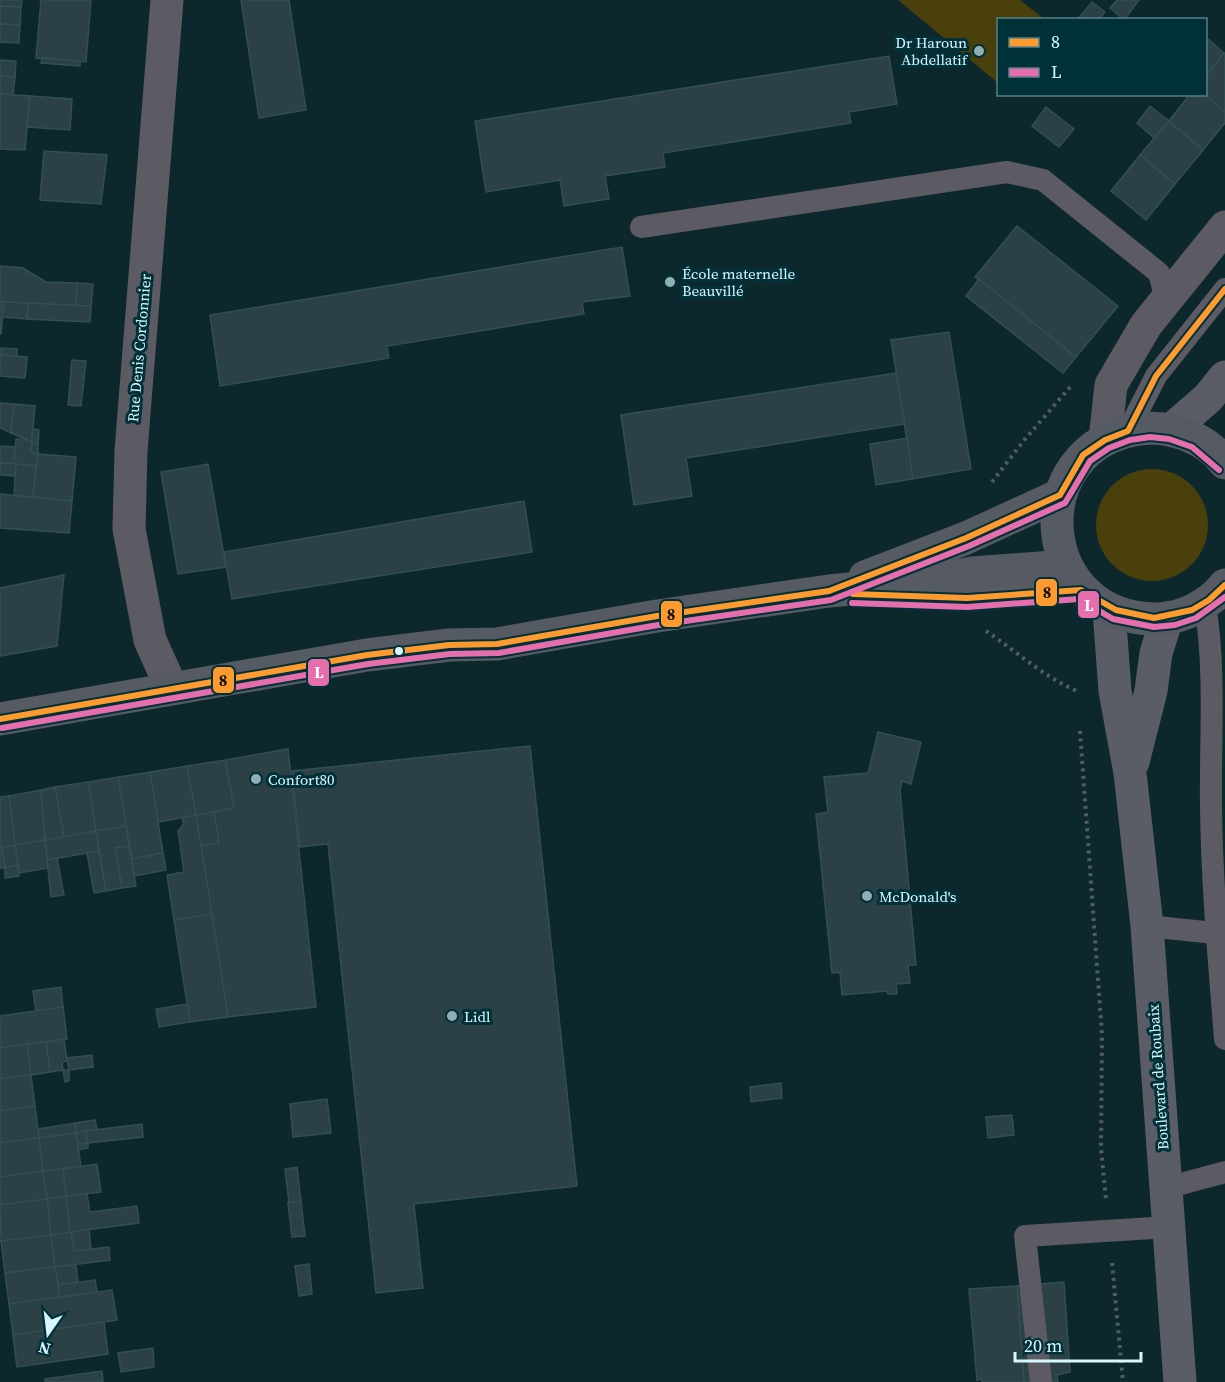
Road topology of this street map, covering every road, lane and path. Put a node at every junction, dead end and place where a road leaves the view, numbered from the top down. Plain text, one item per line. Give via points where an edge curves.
1 (167, 0) edge
2 (641, 226) dead end
3 (1225, 226) edge
4 (1225, 289) edge
5 (1166, 299) junction
6 (1225, 377) edge
7 (1171, 430) junction
8 (1116, 435) junction
9 (1225, 463) edge
10 (1060, 495) junction
11 (1074, 578) junction
12 (829, 591) junction
13 (1215, 595) edge
14 (1109, 610) junction
15 (1167, 618) junction
16 (981, 627) dead end
17 (172, 689) junction
18 (1078, 700) dead end
19 (0, 719) edge
20 (1079, 720) dead end
21 (1130, 773) junction
22 (1147, 926) junction
23 (1221, 933) edge
24 (1225, 1039) edge
25 (1225, 1172) edge
26 (1166, 1188) junction
27 (1169, 1227) junction
28 (1109, 1231) junction
29 (1041, 1382) edge
30 (1123, 1382) edge
31 (1180, 1382) edge

1 - 17 street, Rue Denis Cordonnier via 131,451 129,530 150,640
2 - 5 lane via 1007,172 1043,180 1159,273
3 - 5 street
4 - 8 lane via 1155,376
5 - 8 street via 1111,385
6 - 7 main road via 1208,398
7 - 8 main road via 1150,428
7 - 9 main road via 1197,439
8 - 10 main road via 1083,454
10 - 11 main road via 1058,543
10 - 12 main road via 966,538
11 - 12 main road via 972,573 925,582
11 - 14 main road
12 - 17 main road via 497,644 449,645 367,655
13 - 15 main road via 1187,613
13 - 23 lane via 1211,804
14 - 15 main road via 1138,619
14 - 21 main road, Boulevard de Roubaix via 1115,691
15 - 21 main road, Boulevard de Roubaix
16 - 18 path via 1054,681 1077,691
17 - 19 main road
20 - 28 path via 1102,1035 1101,1149
21 - 22 main road, Boulevard de Roubaix
22 - 23 lane
22 - 26 main road, Boulevard de Roubaix
23 - 24 lane
25 - 26 lane
26 - 27 main road, Boulevard de Roubaix
27 - 28 lane
27 - 31 main road, Boulevard de Roubaix
28 - 29 lane via 1025,1236
28 - 30 path

